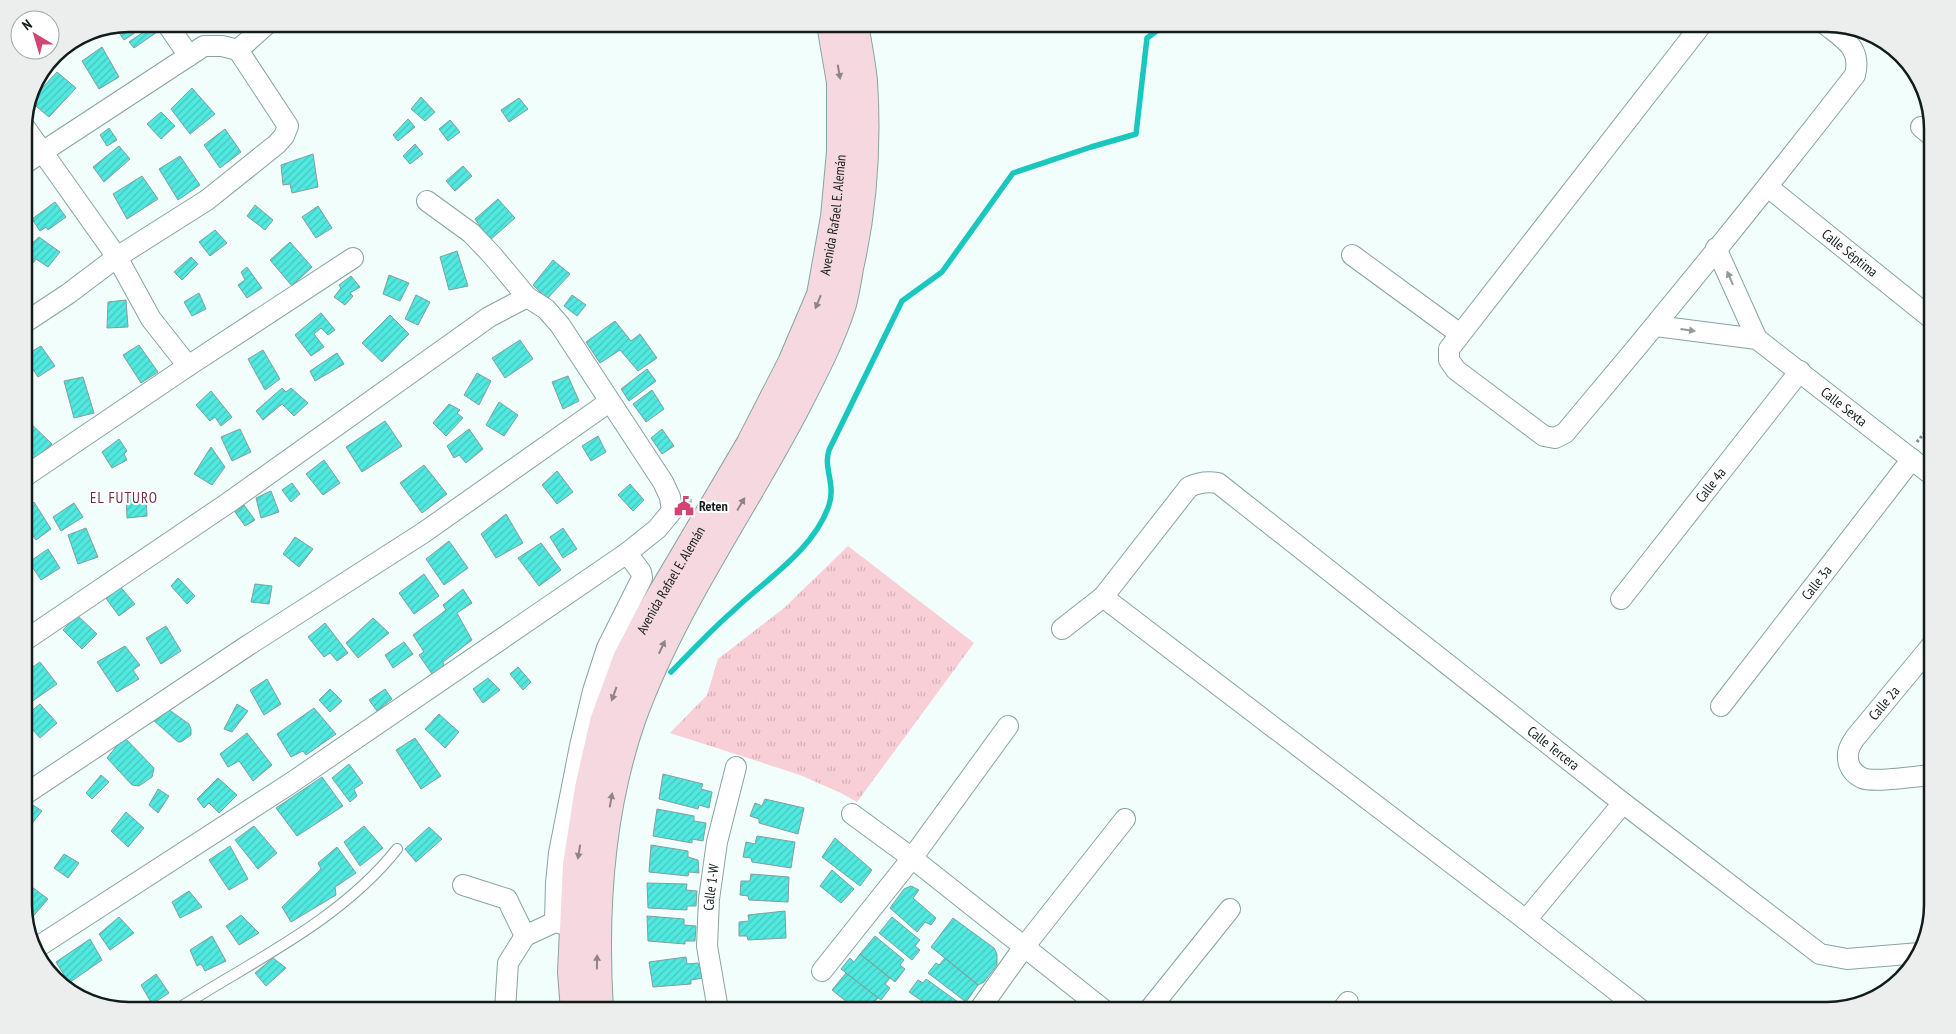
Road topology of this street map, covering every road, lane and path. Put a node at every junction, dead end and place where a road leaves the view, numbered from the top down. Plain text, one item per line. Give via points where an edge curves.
1 (172, 32) edge
2 (257, 32) edge
3 (832, 32) edge
4 (855, 32) edge
5 (1696, 32) edge
6 (1836, 33) edge
7 (238, 50) junction
8 (189, 56) junction
9 (33, 140) edge
10 (41, 152) junction
11 (33, 158) edge
12 (1768, 187) junction
13 (427, 201) dead end
14 (1716, 248) junction
15 (1352, 255) dead end
16 (117, 257) junction
17 (353, 258) dead end
18 (527, 297) junction
19 (1923, 312) edge
20 (33, 317) edge
21 (1656, 326) junction
22 (1460, 334) junction
23 (1757, 339) junction
24 (188, 366) junction
25 (1800, 370) junction
26 (609, 402) junction
27 (1912, 459) junction
28 (1923, 468) edge
29 (33, 471) edge
30 (627, 553) junction
31 (1103, 597) junction
32 (1620, 599) dead end
33 (1062, 629) dead end
34 (33, 635) edge
35 (1924, 655) edge
36 (1721, 706) dead end
37 (1008, 726) dead end
38 (736, 767) dead end
39 (1924, 776) edge
40 (33, 789) edge
41 (1623, 803) junction
42 (852, 814) dead end
43 (1125, 819) dead end
44 (397, 849) dead end
45 (912, 858) junction
46 (463, 885) dead end
47 (1230, 909) dead end
48 (1526, 920) junction
49 (564, 924) junction
50 (525, 936) junction
51 (41, 945) edge
52 (1024, 948) junction
53 (1910, 954) edge
54 (822, 971) dead end
55 (189, 1002) edge
56 (506, 1002) edge
57 (574, 1002) edge
58 (599, 1002) edge
59 (717, 1002) edge
60 (985, 1002) edge
61 (1094, 1002) edge
62 (1155, 1002) edge
63 (1632, 1002) edge

1 - 8 street
2 - 7 street
3 -> 49 main road, Avenida Rafael E. Alemán via 841,82 840,152 835,217 821,295 792,363 750,445 627,659 604,722
58 -> 4 main road, Avenida Rafael E. Alemán via 599,868 614,785 631,721 672,626 772,452 812,375 842,304 858,230 864,152 863,79
5 - 22 street
6 - 12 street via 1854,50 1857,58 1855,75
7 - 8 street via 204,46
7 - 16 street via 288,126 284,136 207,200
8 - 10 street
9 - 10 street
10 - 11 street
10 - 16 street
12 - 14 street
12 - 19 street, Calle Séptima
13 - 18 street via 471,233
14 - 21 street
23 -> 14 street, Calle Sexta
15 - 22 street
16 - 20 street
16 - 24 street via 151,319
17 - 24 street
18 - 26 street via 546,309 560,325
18 - 34 street via 489,317 228,503
21 - 22 street via 1565,433 1555,438 1544,436 1456,370 1449,360 1449,350
21 -> 23 street, Calle Sexta
23 - 25 street, Calle Sexta
24 - 29 street
25 - 27 street, Calle Sexta
25 - 32 street, Calle 4a
26 - 30 street via 662,482 670,497 672,511 657,530
26 - 40 street via 423,533
27 - 28 street, Calle Sexta
27 - 36 street, Calle 3a
30 - 49 street via 642,578 607,648 580,746 556,883
30 - 51 street via 291,783
31 - 33 street
31 - 41 street, Calle Tercera via 1189,487 1198,482 1218,483
31 - 48 street
35 - 39 street, Calle 2a via 1849,748 1850,766 1862,778
37 - 45 street
38 - 59 street, Calle 1-W via 717,842 710,898 707,946
41 - 48 street
41 - 53 street, Calle Tercera via 1820,954 1847,959
42 - 45 street
43 - 52 street
44 - 55 lane via 362,886 317,924
45 - 52 street
45 - 54 street
46 - 50 street via 507,899
47 - 62 street
48 - 63 street
49 - 50 street
49 - 57 main road, Avenida Rafael E. Alemán
50 - 56 street via 508,963
52 - 60 street
52 - 61 street

